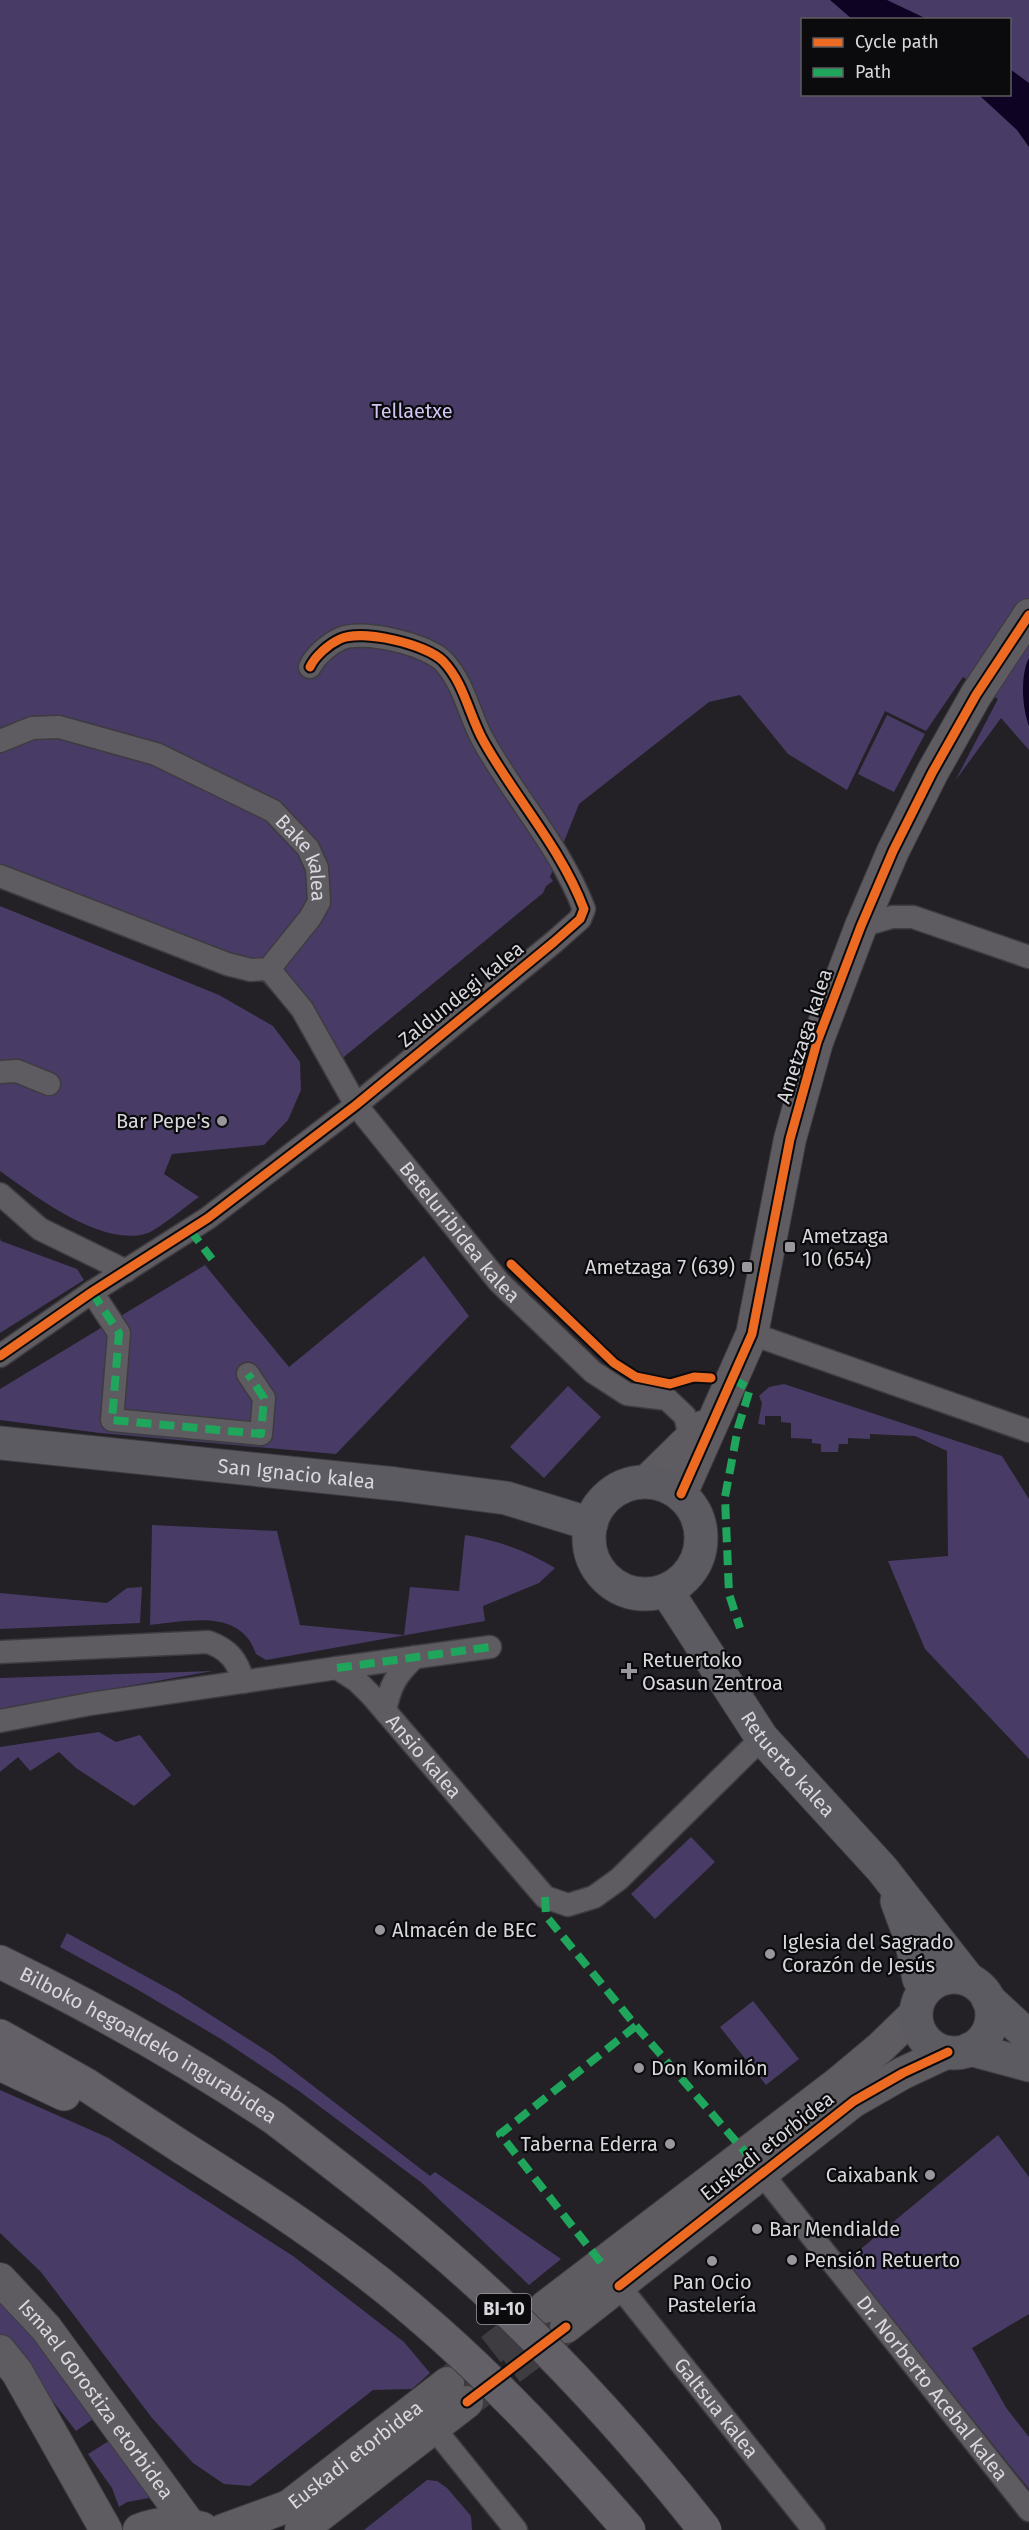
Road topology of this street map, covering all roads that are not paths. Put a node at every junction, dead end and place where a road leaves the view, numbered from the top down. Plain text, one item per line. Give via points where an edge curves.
1 (1029, 615) edge
2 (310, 667) dead end
3 (0, 741) edge
4 (0, 876) edge
5 (881, 879) junction
6 (912, 917) junction
7 (861, 926) junction
8 (1029, 957) edge
9 (269, 969) junction
10 (0, 1072) edge
11 (49, 1084) dead end
12 (356, 1105) junction
13 (0, 1194) edge
14 (126, 1271) junction
15 (92, 1292) junction
16 (752, 1334) junction
17 (0, 1356) edge
18 (248, 1374) dead end
19 (718, 1408) junction
20 (1024, 1432) edge
21 (691, 1440) junction
22 (4, 1442) edge
23 (647, 1481) junction
24 (681, 1494) junction
25 (591, 1524) junction
26 (666, 1590) junction
27 (490, 1647) dead end
28 (0, 1653) edge
29 (415, 1657) junction
30 (337, 1668) junction
31 (243, 1682) junction
32 (385, 1711) junction
33 (0, 1721) edge
34 (762, 1738) junction
35 (882, 1869) junction
36 (0, 1962) edge
37 (979, 1989) junction
38 (921, 2001) junction
39 (0, 2036) edge
40 (1029, 2037) edge
41 (959, 2051) junction
42 (0, 2064) edge
43 (1029, 2065) edge
44 (183, 2148) junction
45 (754, 2163) junction
46 (0, 2279) edge
47 (619, 2286) junction
48 (0, 2350) edge
49 (433, 2427) junction
50 (1029, 2510) edge
51 (198, 2527) edge
52 (106, 2530) edge
53 (139, 2530) edge
54 (223, 2530) edge
55 (301, 2530) edge
56 (516, 2530) edge
57 (629, 2530) edge
58 (705, 2530) edge
59 (814, 2530) edge

1 - 5 street, Ametzaga kalea via 975,695
2 - 12 street, Zaldundegi kalea via 320,653 340,638 374,636 415,644 443,660 464,692 483,741 574,882 585,909 580,919 554,942
3 - 9 street, Bake kalea via 32,728 59,727 156,754 273,811 308,848 317,868 319,902
4 - 9 street via 227,964 251,970
5 - 6 street via 888,896
5 - 7 street, Ametzaga kalea
6 - 7 street via 892,917
6 - 8 street
7 - 16 street, Ametzaga kalea via 817,1042 790,1139
9 - 12 street, Beteluribidea kalea via 302,1009
10 - 11 street via 17,1071
12 - 14 street, Zaldundegi kalea via 208,1218
12 - 21 street, Beteluribidea kalea via 499,1282 593,1372 627,1394 667,1399 685,1416
13 - 14 street via 40,1229
14 - 15 street, Zaldundegi kalea
15 - 17 street, Zaldundegi kalea
15 - 18 street via 119,1333 112,1420 261,1434 264,1398
16 - 19 street, Ametzaga kalea
16 - 20 street
19 - 21 street, Ametzaga kalea
19 - 24 street, Ametzaga kalea
21 - 23 street, Ametzaga kalea
22 - 25 main road, San Ignacio kalea via 506,1498
23 - 24 main road
23 - 25 main road via 620,1487 600,1503
24 - 26 main road via 695,1512 701,1529 700,1549 682,1580
25 - 26 main road via 589,1543 596,1565 608,1580 645,1594
26 - 34 main road, Retuerto kalea
27 - 29 street
28 - 31 street via 208,1642 231,1654 240,1667
29 - 30 street
29 - 32 street via 390,1688
30 - 31 street
30 - 32 street, Ansio kalea via 357,1681
31 - 33 street
32 - 34 street, Ansio kalea via 545,1897 568,1905 594,1897 619,1879
34 - 35 main road, Retuerto kalea
35 - 37 main road
35 - 38 main road via 911,1939
36 - 58 highway, Bilboko hegoaldeko ingurabidea / BI-10, bridge via 71,1996 208,2074 274,2118 356,2181 498,2302 607,2416
37 - 38 main road via 951,1977 942,1979
37 - 40 main road
37 - 41 main road via 992,2010 987,2033
38 - 41 main road via 917,2024 928,2043
38 - 45 street, Euskadi etorbidea via 881,2047
39 - 44 highway via 85,2084
41 - 43 main road
41 - 45 street, Euskadi etorbidea via 885,2082
42 - 44 highway
44 - 57 highway, bridge via 306,2228 417,2313 532,2423
45 - 47 street, Euskadi etorbidea
45 - 47 street, Euskadi etorbidea via 555,2317
45 - 50 street, Dr. Norberto Acebal kalea
46 - 51 street, Ismael Gorostiza etorbidea via 46,2328
47 - 59 street, Galtsua kalea
48 - 52 street via 23,2382
49 - 54 street, Euskadi etorbidea via 457,2393 289,2506
49 - 55 street, Euskadi etorbidea
49 - 56 street
51 - 53 street via 169,2523

